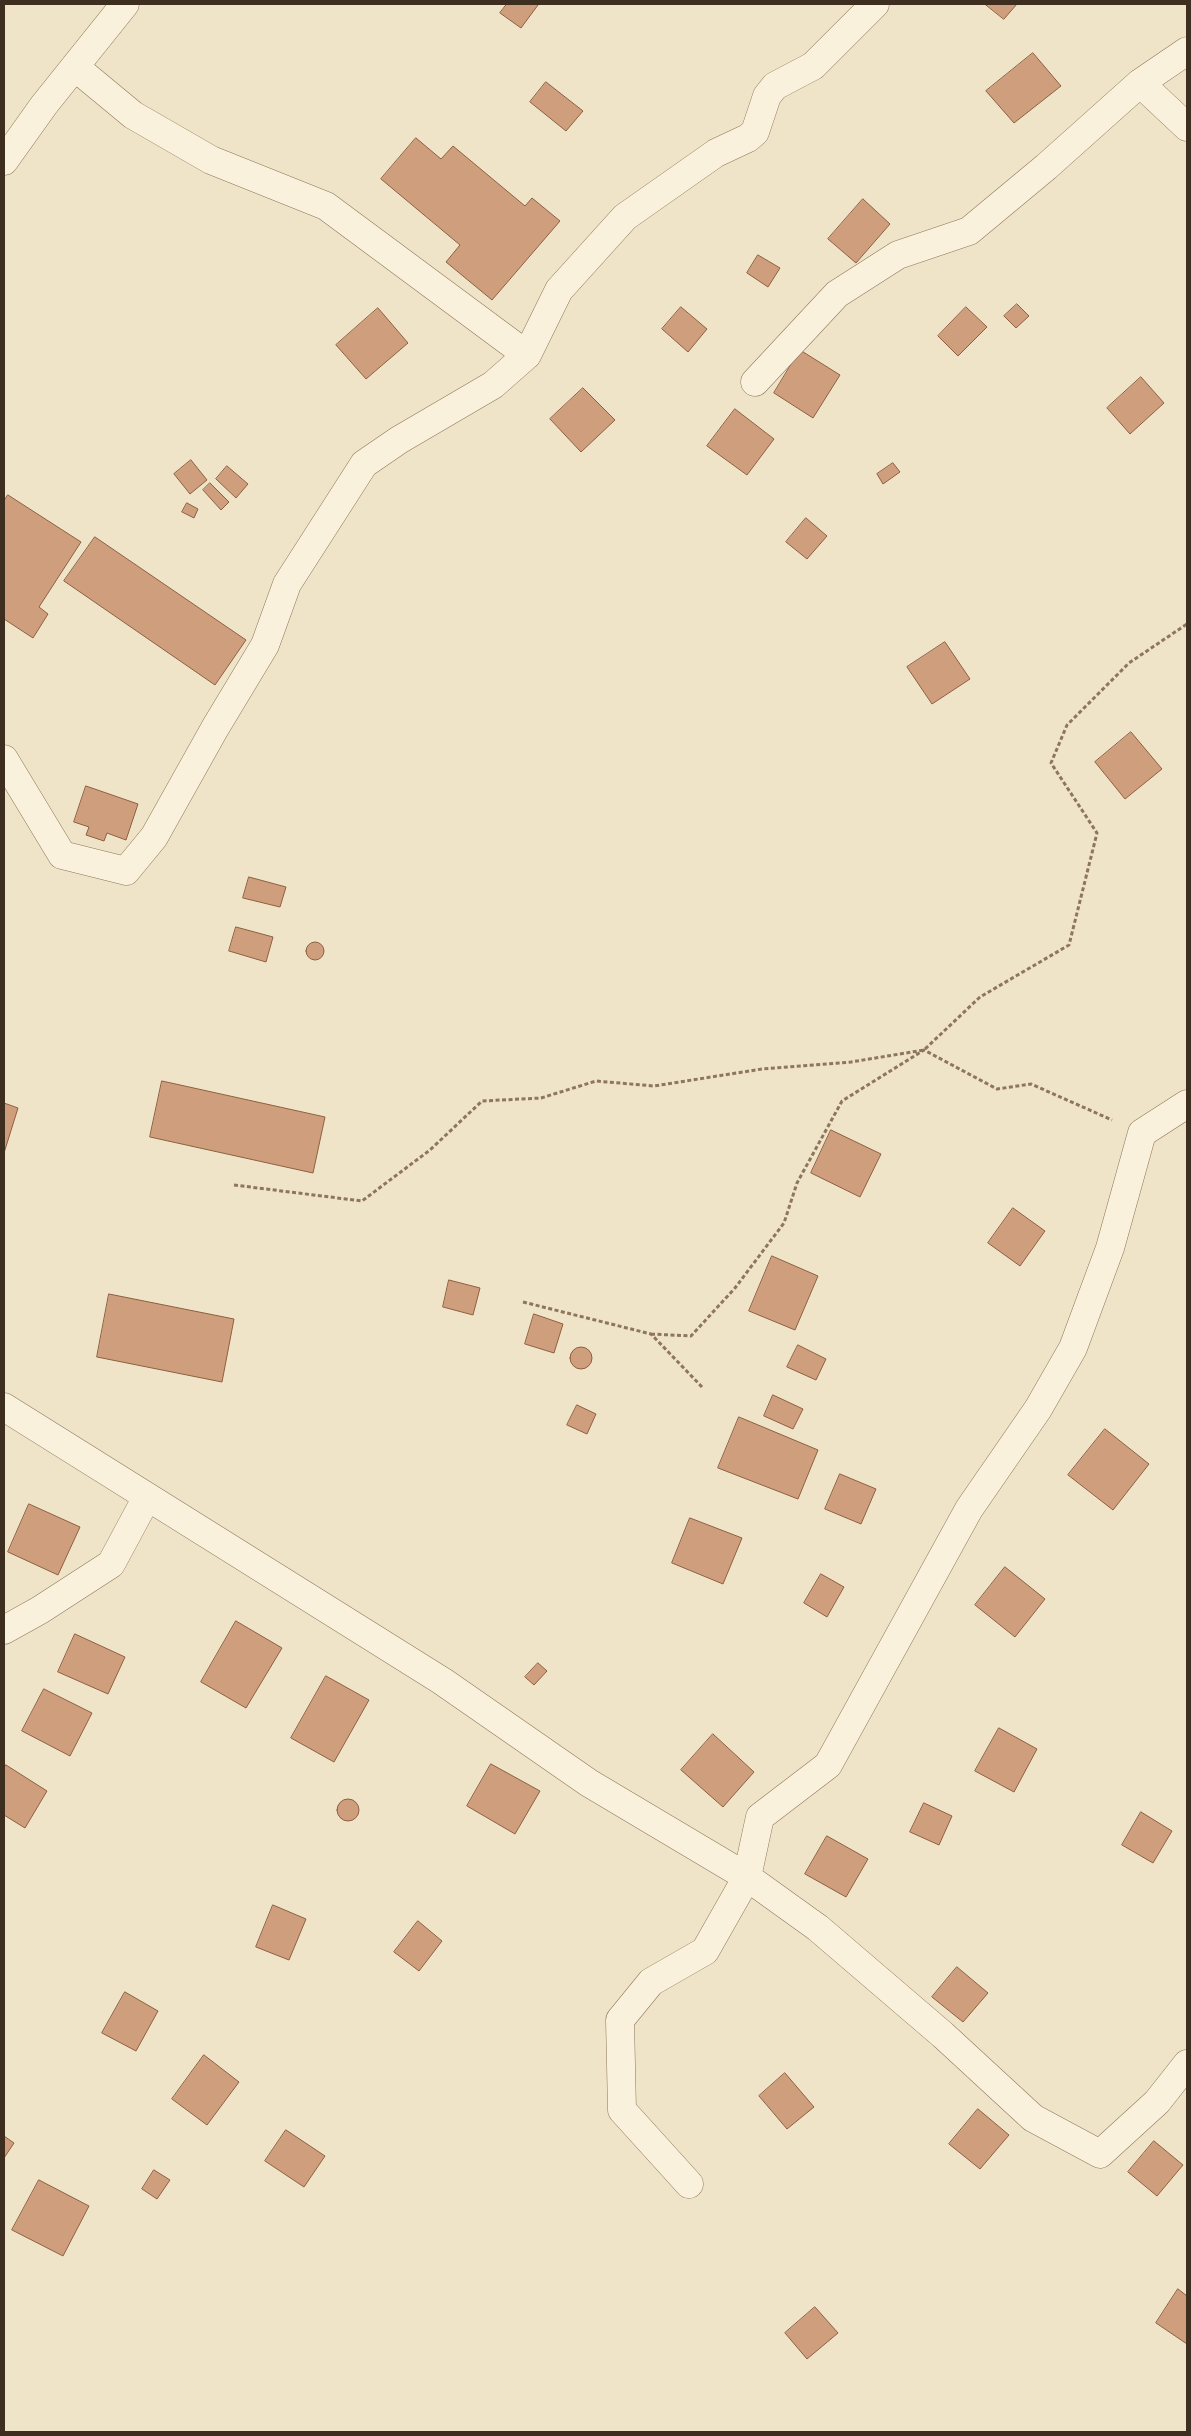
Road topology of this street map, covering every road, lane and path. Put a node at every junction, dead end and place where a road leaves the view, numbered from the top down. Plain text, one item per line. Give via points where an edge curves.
1 (124, 4) edge
2 (875, 4) edge
3 (1187, 51) edge
4 (75, 66) junction
5 (1140, 83) junction
6 (1187, 127) edge
7 (4, 161) edge
8 (527, 355) junction
9 (755, 382) dead end
10 (1187, 624) edge
11 (4, 759) edge
12 (924, 1050) junction
13 (1187, 1104) edge
14 (1142, 1133) junction
15 (234, 1185) dead end
16 (523, 1302) dead end
17 (651, 1334) junction
18 (703, 1388) dead end
19 (4, 1407) edge
20 (147, 1497) junction
21 (4, 1630) edge
22 (747, 1877) junction
23 (1187, 2064) edge
24 (689, 2184) dead end

1 - 4 street
2 - 8 street via 813,66 776,86 767,96 755,132 748,138 716,153 625,218 559,290
3 - 5 street
4 - 7 street
4 - 8 street via 133,114 211,160 326,206
5 - 6 street
5 - 9 street via 969,231 898,255 837,294
8 - 11 street via 493,385 364,464 287,584 265,645 154,837 126,871 62,855
10 - 12 path via 1129,663 1067,725 1051,763 1097,833 1069,945 980,996
12 - 14 path via 997,1089 1031,1084
12 - 15 path via 654,1086 596,1081 541,1098 482,1101 430,1150 362,1201
12 - 17 path via 842,1102 797,1183 784,1223 735,1288 691,1336
13 - 14 street
14 - 22 street via 1110,1248 1073,1348 1038,1409 969,1509 828,1765 760,1817
16 - 17 path
17 - 18 path
19 - 20 street
20 - 21 street via 111,1564
20 - 22 street via 442,1682 589,1784
22 - 23 street via 818,1928 943,2035 1033,2118 1100,2154 1156,2102
22 - 24 street via 705,1951 651,1982 620,2020 622,2110

